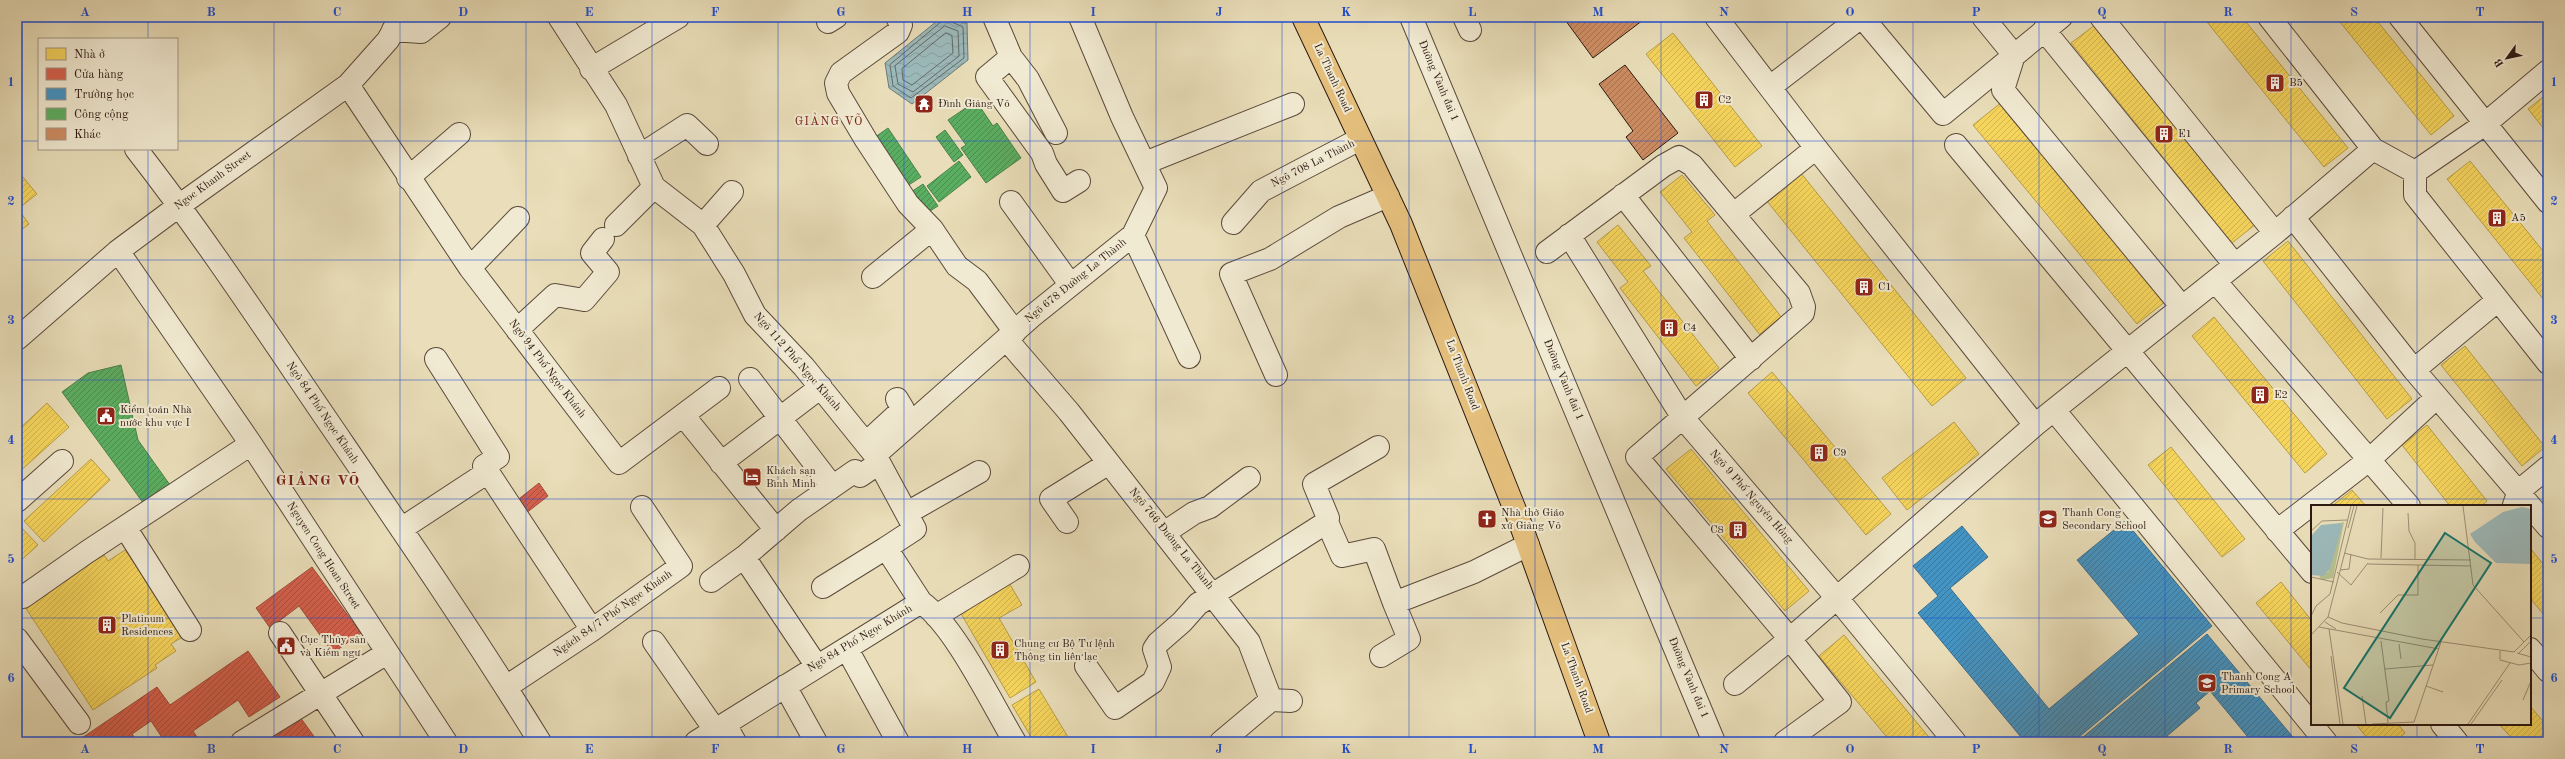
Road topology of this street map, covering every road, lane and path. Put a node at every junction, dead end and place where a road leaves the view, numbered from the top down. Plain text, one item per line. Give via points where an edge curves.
1 (440, 17) edge
2 (559, 17) edge
3 (678, 17) edge
4 (897, 17) edge
5 (994, 17) edge
6 (1080, 17) edge
7 (1303, 17) edge
8 (1411, 17) edge
9 (1716, 17) edge
10 (1861, 17) edge
11 (1984, 17) edge
12 (2061, 17) edge
13 (2101, 17) edge
14 (2269, 17) edge
15 (2400, 17) edge
16 (397, 24) edge
17 (2044, 30) junction
18 (2014, 55) junction
19 (1011, 57) junction
20 (591, 69) junction
21 (2548, 71) edge
22 (348, 85) junction
23 (1770, 88) junction
24 (1294, 104) dead end
25 (2485, 124) junction
26 (1056, 133) dead end
27 (459, 134) dead end
28 (1360, 139) junction
29 (707, 144) dead end
30 (1956, 145) dead end
31 (1816, 148) junction
32 (2373, 149) junction
33 (137, 150) edge
34 (639, 156) junction
35 (1146, 163) junction
36 (2415, 172) junction
37 (408, 178) junction
38 (1079, 181) dead end
39 (654, 187) junction
40 (732, 192) dead end
41 (1623, 195) junction
42 (1388, 196) junction
43 (1011, 202) dead end
44 (2548, 202) edge
45 (180, 205) junction
46 (1734, 214) junction
47 (2293, 217) junction
48 (518, 218) dead end
49 (1233, 223) dead end
50 (703, 225) junction
51 (932, 229) junction
52 (2275, 233) junction
53 (1133, 235) junction
54 (1569, 235) junction
55 (118, 251) junction
56 (1547, 252) dead end
57 (2235, 265) junction
58 (470, 268) junction
59 (873, 277) dead end
60 (2215, 281) junction
61 (1070, 284) junction
62 (2498, 300) junction
63 (2182, 307) junction
64 (517, 330) junction
65 (1011, 336) junction
66 (17, 339) edge
67 (2126, 352) junction
68 (1189, 357) dead end
69 (436, 358) dead end
70 (1751, 358) junction
71 (2548, 363) edge
72 (2414, 370) junction
73 (1276, 375) dead end
74 (750, 379) dead end
75 (821, 387) junction
76 (719, 388) dead end
77 (2438, 397) junction
78 (897, 399) dead end
79 (2054, 410) junction
80 (683, 415) junction
81 (781, 418) junction
82 (1683, 418) junction
83 (2035, 425) junction
84 (251, 444) junction
85 (1378, 447) dead end
86 (874, 454) junction
87 (2369, 460) junction
88 (62, 461) dead end
89 (721, 463) junction
90 (1109, 463) junction
91 (2548, 467) edge
92 (488, 472) junction
93 (979, 472) dead end
94 (1249, 478) dead end
95 (832, 486) junction
96 (2516, 499) edge
97 (17, 501) edge
98 (2408, 505) edge
99 (642, 507) dead end
100 (2531, 512) edge
101 (907, 513) junction
102 (1067, 522) dead end
103 (1327, 522) junction
104 (125, 527) junction
105 (2548, 527) edge
106 (401, 529) junction
107 (776, 530) junction
108 (2277, 531) junction
109 (1164, 533) junction
110 (1528, 545) junction
111 (886, 548) junction
112 (744, 557) junction
113 (1018, 566) dead end
114 (2311, 571) edge
115 (711, 581) dead end
116 (823, 586) dead end
117 (1212, 593) junction
118 (23, 597) dead end
119 (1837, 598) junction
120 (1394, 603) junction
121 (928, 609) junction
122 (190, 630) dead end
123 (592, 630) junction
124 (280, 633) dead end
125 (1790, 639) junction
126 (17, 640) edge
127 (654, 642) dead end
128 (847, 649) junction
129 (2531, 650) edge
130 (387, 653) junction
131 (1381, 656) dead end
132 (816, 665) junction
133 (1086, 666) dead end
134 (2548, 671) edge
135 (1735, 684) dead end
136 (785, 686) junction
137 (506, 687) junction
138 (321, 694) junction
139 (79, 723) dead end
140 (2311, 724) edge
141 (2312, 725) edge
142 (2443, 725) edge
143 (725, 732) edge
144 (242, 742) edge
145 (353, 742) edge
146 (446, 742) edge
147 (540, 742) edge
148 (696, 742) edge
149 (816, 742) edge
150 (898, 742) edge
151 (1015, 742) edge
152 (1221, 742) edge
153 (1599, 742) edge
154 (1714, 742) edge
155 (1785, 742) edge
156 (1955, 742) edge
157 (2326, 742) edge
158 (2457, 742) edge

1 - 16 street via 421,32
2 - 20 street, Ngõ 112 Phố Ngọc Khánh
3 - 20 street
4 - 51 street, Ngõ 766 Đường La Thành via 901,26 898,32 841,73 836,83 838,93 899,191
5 - 19 street
6 - 35 street, Ngõ 678 Đường La Thành via 1122,117
7 - 28 main road, La Thanh Road
8 - 154 street, Đường Vành đai 1
9 - 23 street
10 - 18 street via 1943,114
10 - 23 street
11 - 18 street
12 - 17 street
13 - 52 street
14 - 32 street
15 - 25 street
16 - 22 street, Ngoc Khanh Street via 370,62
17 - 18 street
17 - 57 street
18 - 63 street via 2003,90
19 - 26 street via 1028,79
19 - 38 street via 987,77 1042,153 1064,192
20 - 34 street, Ngõ 112 Phố Ngọc Khánh via 616,105
21 - 25 street
22 - 37 street, Ngõ 94 Phố Ngọc Khánh
22 - 45 street, Ngoc Khanh Street
23 - 31 street
24 - 35 street
25 - 36 street
25 - 44 street
27 - 37 street
28 - 42 main road, La Thanh Road
28 - 49 street, Ngõ 708 La Thành via 1261,191
29 - 34 street via 687,125
30 - 67 street
31 - 46 street
31 - 83 street
32 - 36 street
32 - 47 street
33 - 45 street, Ngõ 84 Phố Ngọc Khánh
34 - 39 street, Ngõ 112 Phố Ngọc Khánh
35 - 53 street, Ngõ 678 Đường La Thành via 1156,188
36 - 62 street via 2415,195
37 - 58 street, Ngõ 94 Phố Ngọc Khánh
39 - 50 street, Ngõ 112 Phố Ngọc Khánh
39 - 64 street via 592,253 608,272 584,300 555,295
40 - 50 street
41 - 46 street via 1679,157 1692,165
41 - 54 street
41 - 70 street
42 - 73 street via 1339,217 1270,259 1231,274
42 - 110 main road, La Thanh Road via 1443,327
43 - 61 street
45 - 55 street, Ngoc Khanh Street
45 - 106 street, Ngõ 84 Phố Ngọc Khánh
46 - 70 street via 1799,293 1804,307 1803,313
47 - 52 street
47 - 72 street
48 - 58 street
50 - 75 street, Ngõ 112 Phố Ngọc Khánh via 734,274 755,315
51 - 59 street
51 - 65 street, Ngõ 766 Đường La Thành via 957,266 978,281
52 - 57 street
53 - 61 street, Ngõ 678 Đường La Thành
53 - 68 street
54 - 56 street
54 - 82 street, Ngõ 9 Phố Nguyên Hồng
55 - 66 street, Ngoc Khanh Street
55 - 84 street, Nguyen Cong Hoan Street
57 - 60 street
58 - 64 street, Ngõ 94 Phố Ngọc Khánh
60 - 63 street
60 - 87 street
61 - 65 street, Ngõ 678 Đường La Thành
62 - 71 street
62 - 72 street
63 - 67 street
64 - 80 street, Ngõ 94 Phố Ngọc Khánh via 619,464
65 - 86 street, Ngõ 678 Đường La Thành
65 - 90 street, Ngõ 766 Đường La Thành
67 - 79 street
67 - 108 street
69 - 92 street via 498,457 484,466
70 - 82 street
72 - 77 street
74 - 81 street
75 - 81 street
75 - 86 street, Ngõ 112 Phố Ngọc Khánh
76 - 80 street
77 - 87 street
77 - 96 street
78 - 86 street via 903,409
79 - 83 street
79 - 140 street
80 - 89 street
81 - 89 street
81 - 95 street
82 - 119 street, Ngõ 9 Phố Nguyên Hồng
82 - 125 street via 1637,457
83 - 119 street
84 - 104 street
84 - 130 street, Nguyen Cong Hoan Street
85 - 103 street via 1314,484 1328,518
86 - 95 street via 860,476 855,471
86 - 101 street, Ngõ 112 Phố Ngọc Khánh
87 - 98 street
87 - 108 street
88 - 97 street
89 - 107 street
90 - 102 street via 1051,499
90 - 109 street, Ngõ 766 Đường La Thành
91 - 96 street
92 - 106 street
92 - 123 street
93 - 101 street
94 - 109 street via 1210,507 1194,513
95 - 107 street
99 - 123 street, Ngách 84/7 Phố Ngọc Khánh via 681,566
100 - 105 street
101 - 111 street, Ngõ 112 Phố Ngọc Khánh via 916,530
103 - 117 street, Ngõ 766 Đường La Thành
103 - 120 street via 1342,556 1374,549
104 - 118 street
104 - 122 street
106 - 137 street, Ngõ 84 Phố Ngọc Khánh
107 - 112 street
108 - 114 street
109 - 117 street, Ngõ 766 Đường La Thành
110 - 120 street via 1474,572
110 - 153 main road, La Thanh Road
111 - 116 street
111 - 121 street
112 - 115 street
112 - 132 street
113 - 121 street, Ngõ 84 Phố Ngọc Khánh
117 - 133 street via 1154,649 1160,667 1153,682 1115,708
117 - 152 street via 1249,642 1281,701
119 - 125 street
119 - 156 street, Ngõ 9 Phố Nguyên Hồng
120 - 131 street via 1409,639
121 - 128 street, Ngõ 84 Phố Ngọc Khánh
121 - 151 street via 955,640
123 - 137 street, Ngách 84/7 Phố Ngọc Khánh
124 - 138 street
125 - 135 street
125 - 155 street via 1840,702
126 - 139 street
127 - 143 street
128 - 132 street, Ngõ 84 Phố Ngọc Khánh
128 - 150 street
129 - 134 street
130 - 138 street
130 - 146 street, Nguyen Cong Hoan Street
132 - 136 street, Ngõ 84 Phố Ngọc Khánh
136 - 143 street, Ngõ 84 Phố Ngọc Khánh
136 - 149 street
137 - 147 street, Ngõ 84 Phố Ngọc Khánh
138 - 144 street
138 - 145 street
141 - 157 street
142 - 158 street
143 - 148 street, Ngõ 84 Phố Ngọc Khánh

